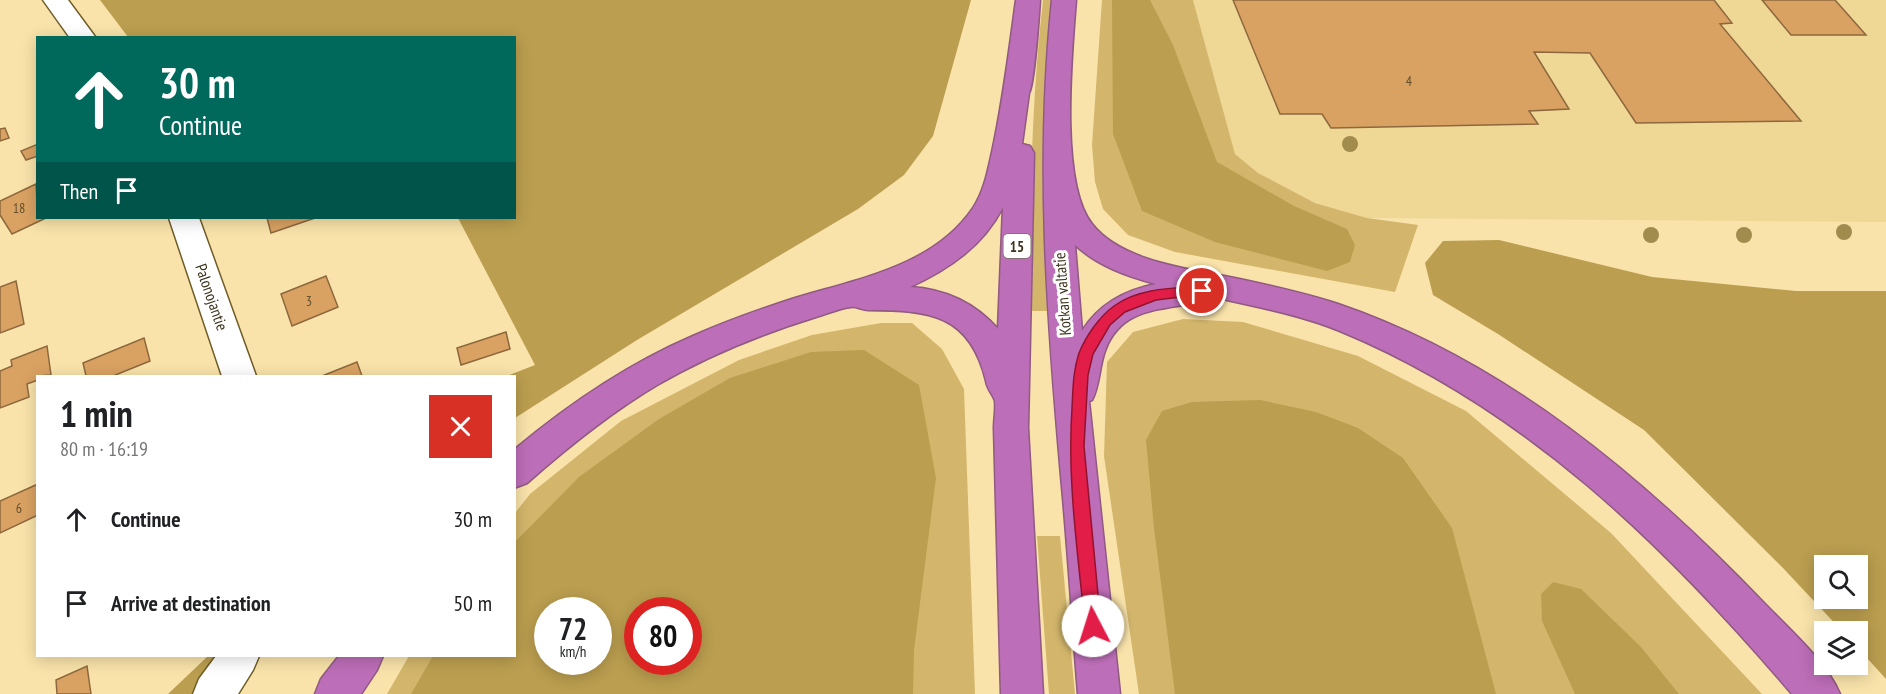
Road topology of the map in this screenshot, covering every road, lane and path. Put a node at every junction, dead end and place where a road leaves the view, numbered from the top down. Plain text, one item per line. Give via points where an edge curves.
1 (55, 0) edge
2 (1028, 0) edge
3 (1064, 0) edge
4 (82, 36) edge
5 (1020, 65) junction
6 (1057, 149) junction
7 (184, 219) edge
8 (1254, 295) junction
9 (818, 304) junction
10 (239, 375) edge
11 (1011, 428) junction
12 (1077, 446) junction
13 (516, 470) edge
14 (238, 657) edge
15 (361, 657) edge
16 (361, 657) edge
17 (214, 694) edge
18 (336, 694) edge
19 (341, 694) edge
20 (1022, 694) edge
21 (1099, 694) edge
22 (1819, 694) edge

1 - 4 street
2 - 5 highway, 15
3 - 6 highway, Kotkan valtatie
5 - 9 highway via 1001,178 985,215 951,249 929,263
5 - 11 highway, 15
6 - 8 highway via 1072,223 1096,247 1136,267
6 - 12 highway, Kotkan valtatie via 1060,287
7 - 10 street, Palonojantie
8 - 12 highway via 1175,292 1120,308 1105,321 1086,353
8 - 22 highway via 1307,308 1378,333 1497,396 1608,478 1667,532 1719,583
9 - 11 highway via 888,297 939,305 962,314 978,327 998,357
9 - 13 highway via 744,328 645,375 588,411
11 - 20 highway, 15
12 - 21 highway, Kotkan valtatie
14 - 17 street
15 - 18 highway
16 - 19 highway

